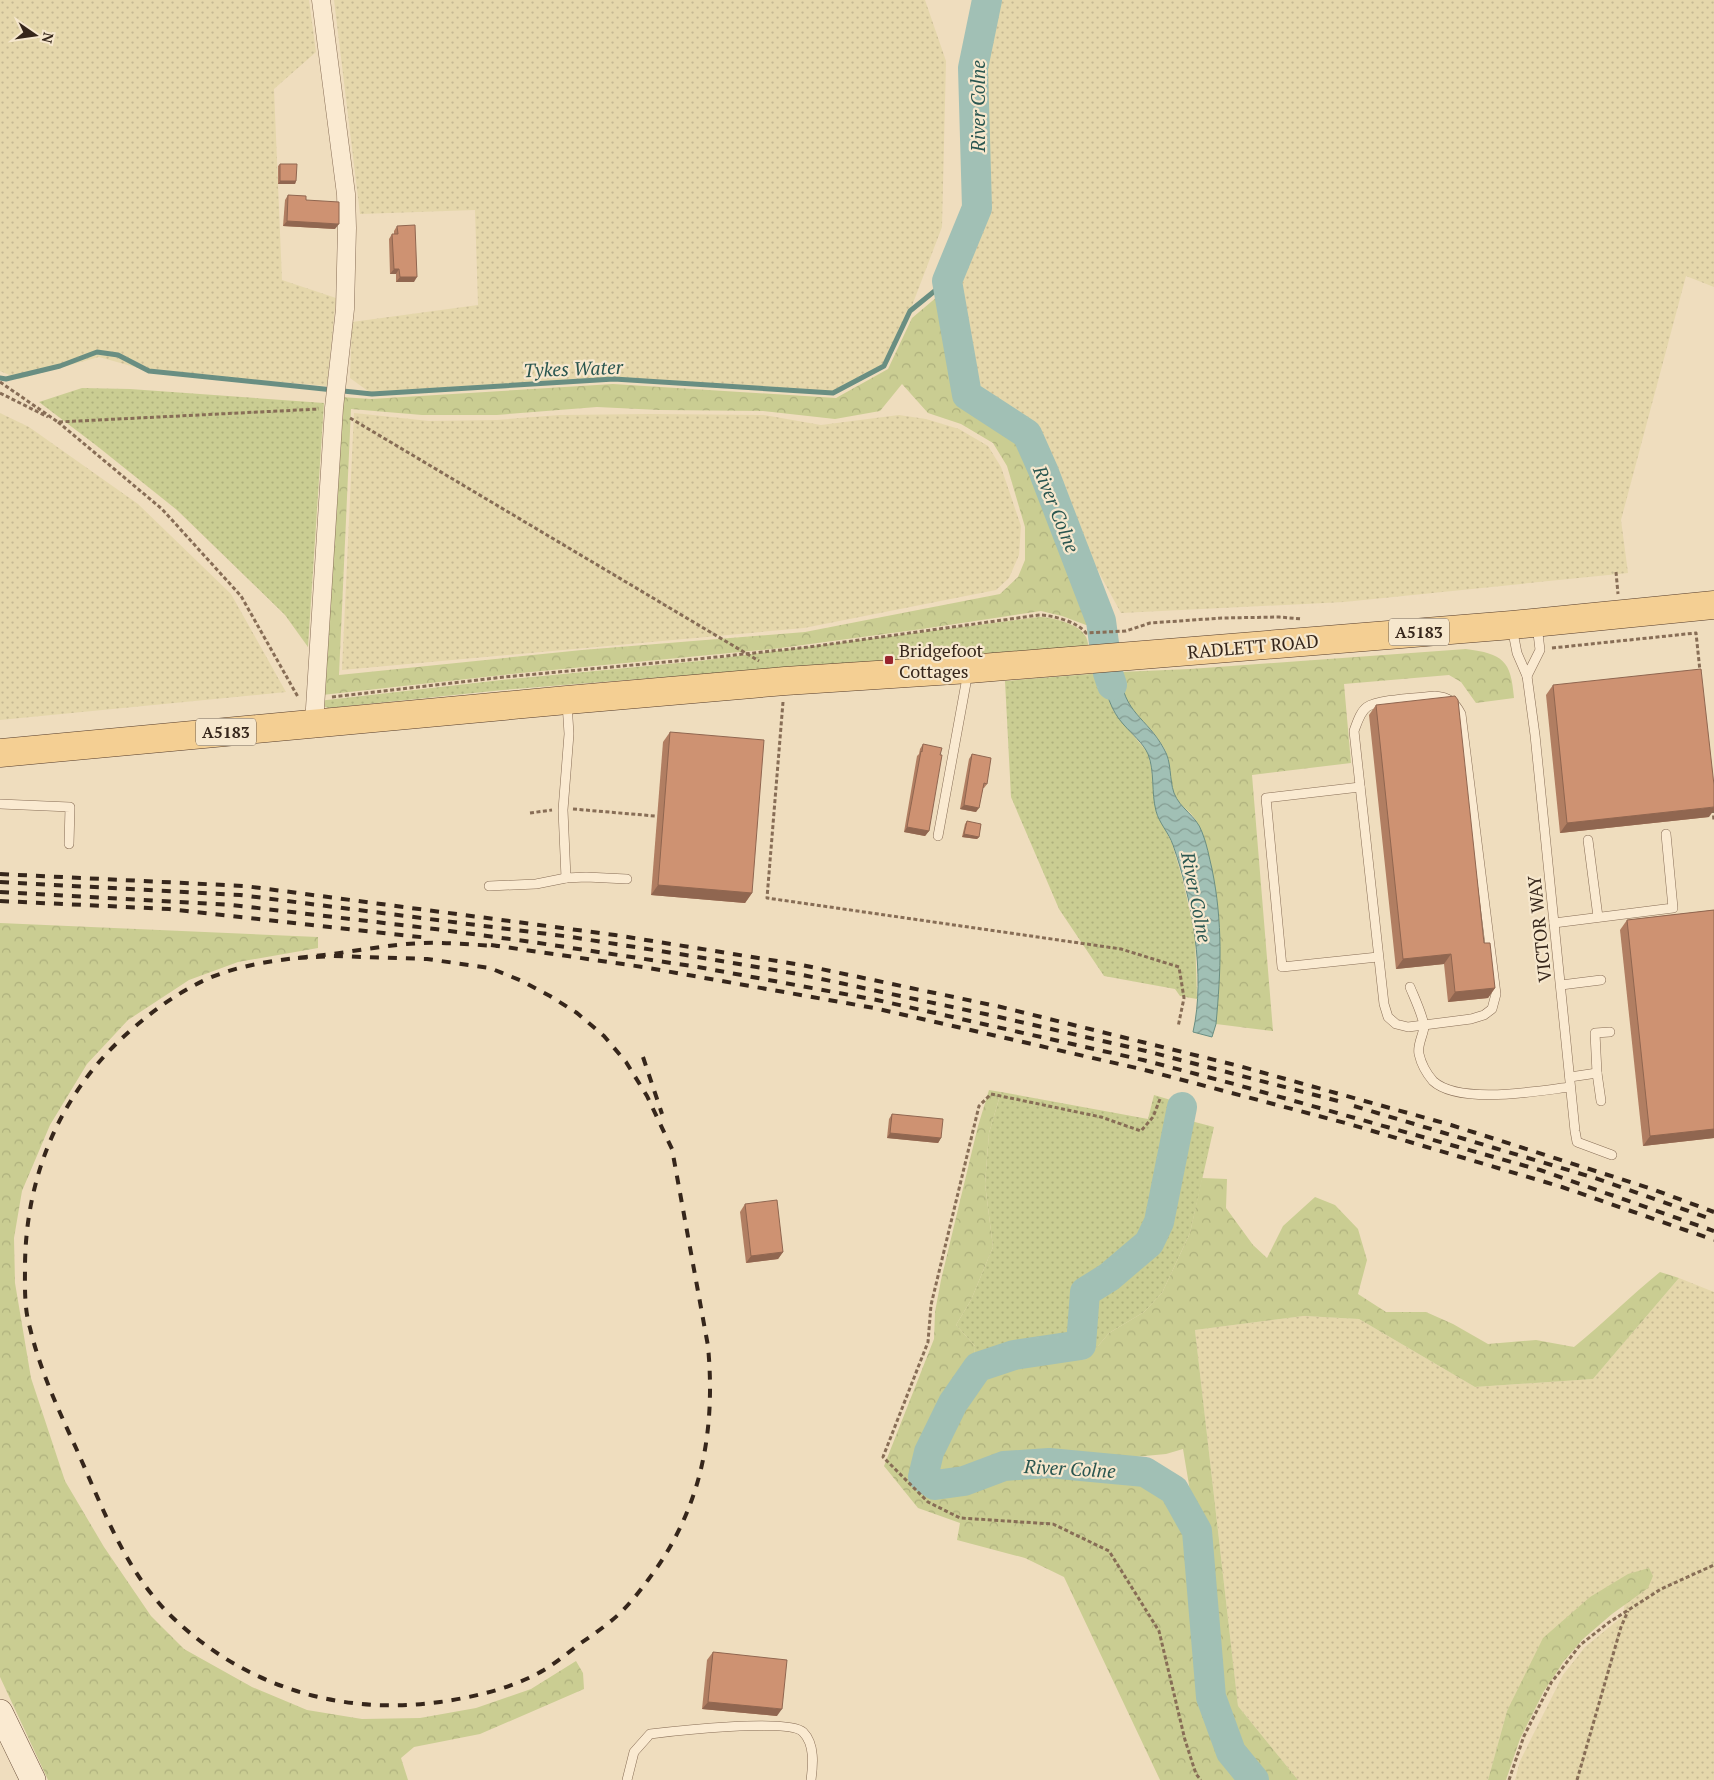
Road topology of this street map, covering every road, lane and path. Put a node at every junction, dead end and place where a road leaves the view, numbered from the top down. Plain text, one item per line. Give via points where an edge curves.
1 (321, 0) edge
2 (0, 382) edge
3 (0, 393) edge
4 (336, 396) junction
5 (58, 422) junction
6 (1714, 605) edge
7 (1524, 624) junction
8 (1124, 643) junction
9 (1085, 646) junction
10 (1540, 650) junction
11 (746, 654) junction
12 (762, 663) dead end
13 (969, 670) junction
14 (1700, 673) edge
15 (1527, 676) junction
16 (788, 681) junction
17 (567, 700) junction
18 (314, 711) junction
19 (0, 752) edge
20 (1360, 787) junction
21 (1712, 802) edge
22 (0, 804) edge
23 (563, 810) junction
24 (530, 812) dead end
25 (655, 816) dead end
26 (1714, 821) edge
27 (1666, 834) dead end
28 (938, 836) dead end
29 (1588, 840) dead end
30 (69, 844) dead end
31 (566, 878) junction
32 (627, 879) dead end
33 (489, 886) dead end
34 (1598, 917) junction
35 (1554, 923) junction
36 (1378, 957) junction
37 (1601, 980) dead end
38 (1561, 985) junction
39 (1410, 987) dead end
40 (1178, 1026) dead end
41 (1424, 1026) junction
42 (1610, 1032) dead end
43 (1597, 1073) junction
44 (1570, 1077) junction
45 (1570, 1088) junction
46 (1160, 1099) dead end
47 (1601, 1101) dead end
48 (1612, 1155) dead end
49 (1714, 1565) edge
50 (1628, 1610) junction
51 (0, 1712) edge
52 (33, 1780) edge
53 (626, 1780) edge
54 (811, 1780) edge
55 (1201, 1780) edge
56 (1509, 1780) edge
57 (1577, 1780) edge

1 - 4 street via 346,194 345,309
2 - 5 path
3 - 5 path
4 - 5 path
4 - 11 path
4 - 18 street
5 - 18 path via 162,509 241,596
6 - 7 main road, RADLETT ROAD / A5183
7 - 8 main road, RADLETT ROAD / A5183
7 - 10 lane
7 - 15 lane, VICTOR WAY via 1517,652
8 - 9 main road, RADLETT ROAD / A5183
8 - 9 path
9 - 11 path via 1084,630 1050,615 1039,615
9 - 13 main road, RADLETT ROAD / A5183
10 - 14 path via 1696,633
10 - 15 lane
11 - 12 path
11 - 18 path via 504,677
13 - 16 main road, RADLETT ROAD / A5183
13 - 28 lane
15 - 35 lane, VICTOR WAY
16 - 17 main road, A5183
16 - 40 path via 767,898 1121,949 1179,967 1184,998
17 - 18 main road, A5183
17 - 23 lane via 569,734
18 - 19 main road, A5183
20 - 36 lane
20 - 36 lane via 1266,798 1282,967
20 - 41 lane via 1354,731 1367,707 1377,702 1435,696 1446,697 1457,705 1461,714 1496,994 1492,1008 1484,1015
21 - 26 path
22 - 30 lane via 70,807
23 - 24 path
23 - 25 path
23 - 31 lane
27 - 34 lane via 1673,908
29 - 34 lane
31 - 32 lane
31 - 33 lane via 536,884
34 - 35 lane
35 - 38 lane, VICTOR WAY
36 - 41 lane via 1388,1017 1396,1024 1408,1027
37 - 38 lane
38 - 44 lane, VICTOR WAY
39 - 41 lane
41 - 45 lane via 1418,1051 1434,1081 1445,1088 1477,1094
42 - 43 lane via 1595,1033
43 - 44 lane
43 - 47 lane
44 - 45 lane, VICTOR WAY
45 - 48 lane, VICTOR WAY via 1577,1142
46 - 55 path via 1153,1117 1141,1131 1102,1117 991,1094 980,1106 931,1304 928,1342 883,1456 928,1502 960,1518 1053,1524 1109,1551 1159,1631 1185,1740
49 - 50 path via 1661,1589
50 - 56 path via 1580,1645 1551,1683 1524,1736
50 - 57 path
51 - 52 main road
53 - 54 lane via 634,1752 650,1734 718,1726 792,1727 803,1731 810,1744 813,1761

